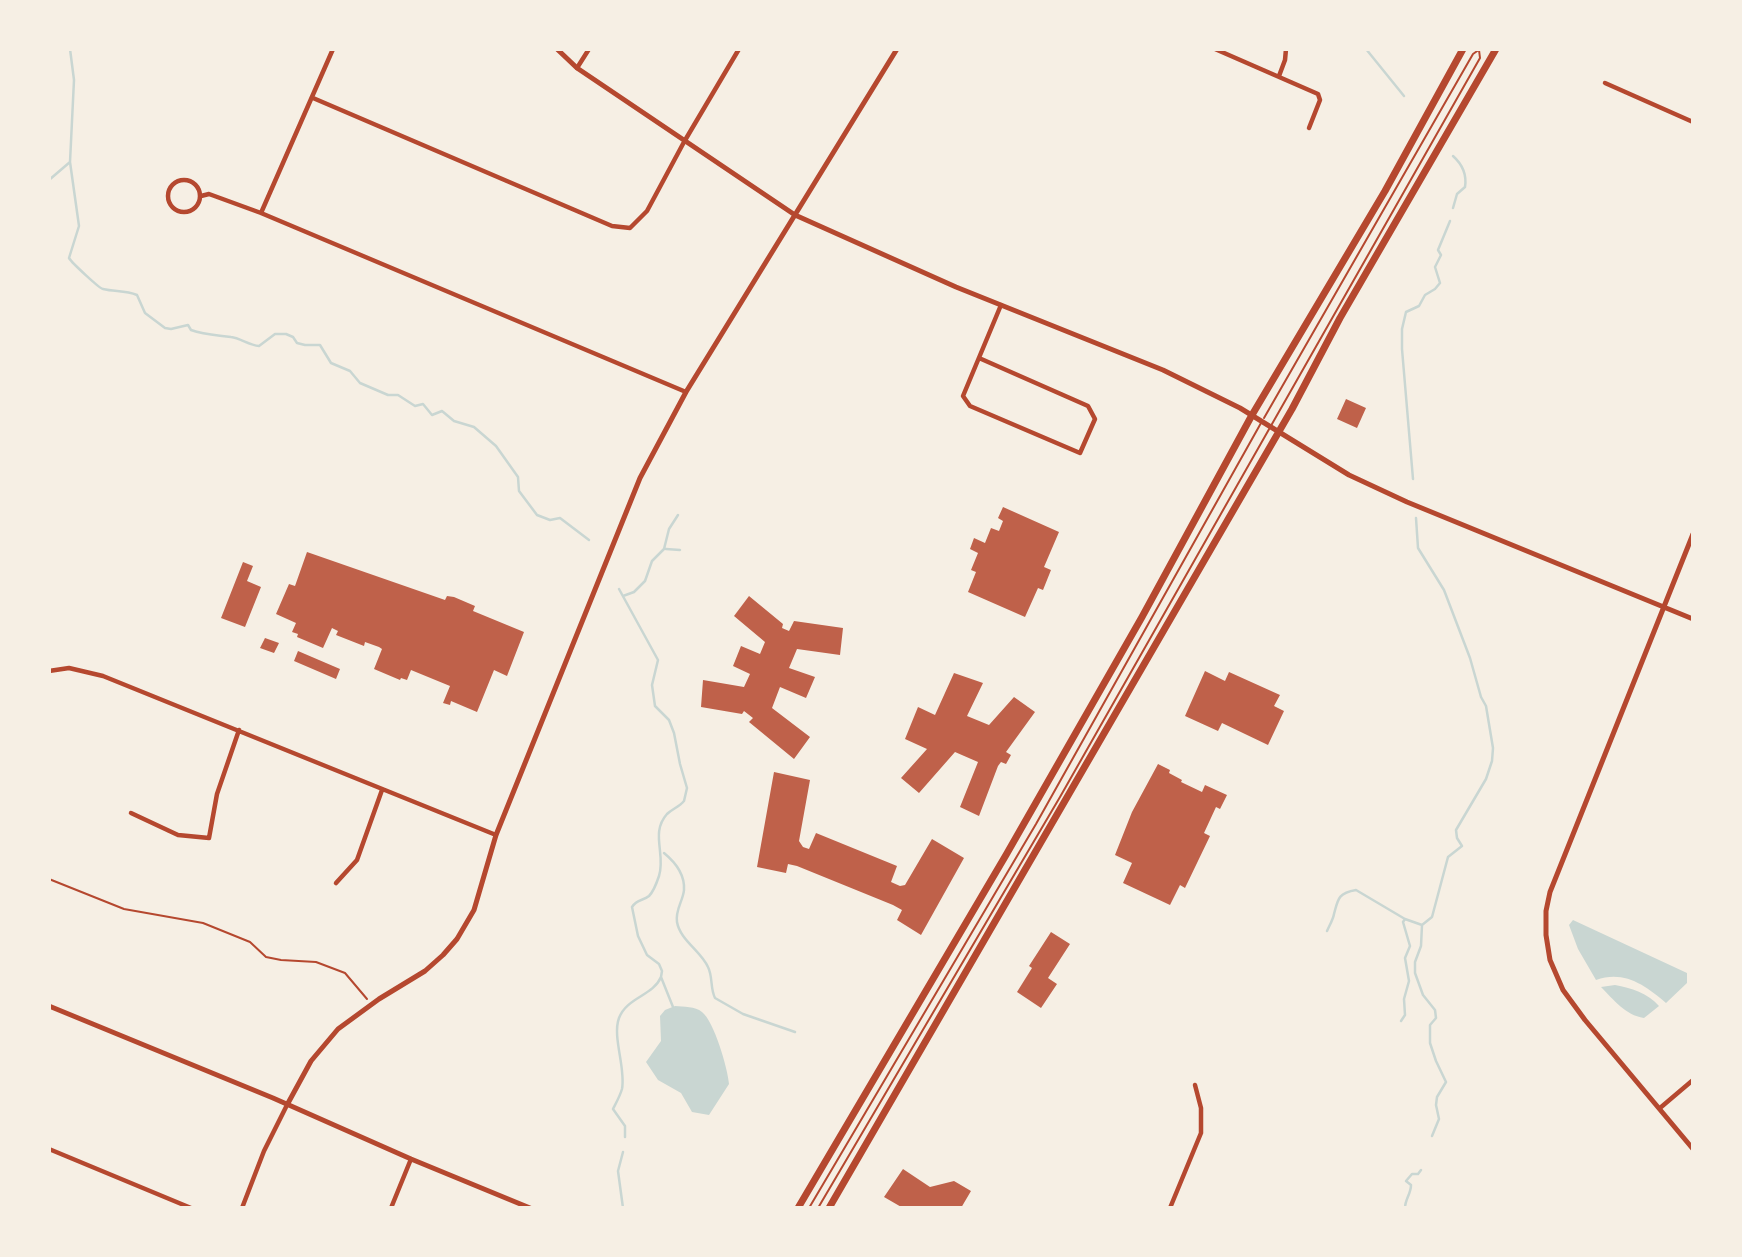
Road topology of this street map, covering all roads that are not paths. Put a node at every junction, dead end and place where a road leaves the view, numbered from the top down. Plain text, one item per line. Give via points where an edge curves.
1 (333, 49) edge
2 (557, 49) edge
3 (589, 49) edge
4 (739, 49) edge
5 (897, 49) edge
6 (1215, 49) edge
7 (1286, 49) edge
8 (1464, 49) edge
9 (1480, 49) edge
10 (1496, 49) edge
11 (577, 68) junction
12 (1279, 76) junction
13 (1605, 83) dead end
14 (313, 98) junction
15 (1693, 122) edge
16 (1309, 128) dead end
17 (684, 142) junction
18 (201, 196) junction
19 (261, 213) junction
20 (795, 215) junction
21 (1001, 305) junction
22 (979, 358) junction
23 (686, 393) junction
24 (1252, 415) junction
25 (1262, 422) junction
26 (1269, 426) junction
27 (1278, 430) junction
28 (1693, 534) edge
29 (1663, 606) junction
30 (1693, 619) edge
31 (49, 671) edge
32 (239, 730) junction
33 (382, 790) junction
34 (131, 813) dead end
35 (496, 835) junction
36 (336, 883) dead end
37 (49, 1006) edge
38 (1693, 1080) edge
39 (1195, 1085) dead end
40 (287, 1105) junction
41 (1660, 1108) junction
42 (49, 1149) edge
43 (1693, 1149) edge
44 (411, 1159) junction
45 (191, 1208) edge
46 (242, 1208) edge
47 (391, 1208) edge
48 (530, 1208) edge
49 (798, 1208) edge
50 (809, 1208) edge
51 (818, 1208) edge
52 (829, 1208) edge
53 (1170, 1208) edge

1 - 14 street
2 - 11 street
3 - 11 street
4 - 17 street
5 - 20 street
6 - 12 street
7 - 12 street
8 - 24 main road
9 - 25 lane via 1473,54
9 - 26 lane via 1480,58
10 - 27 main road
11 - 17 street
12 - 16 street via 1318,94
13 - 15 street
14 - 17 street via 624,228 630,228 647,211
14 - 19 street
17 - 20 street
18 - 18 street via 193,182 180,180 171,186 167,198 180,213 191,211
18 - 19 street via 209,194
19 - 23 street
20 - 21 street
20 - 23 street
21 - 22 street
21 - 24 street via 1131,355
22 - 22 street via 963,396 968,404 1080,453 1095,419 1088,406
23 - 35 street via 640,478
24 - 25 street
24 - 49 main road via 1013,843
25 - 26 street
25 - 50 lane via 1036,824
26 - 27 street
26 - 51 lane via 1066,785
27 - 29 street via 1349,475 1407,502
27 - 52 main road
28 - 29 street
29 - 30 street
29 - 41 street via 1550,892 1546,921 1550,960 1563,990
31 - 32 street via 85,670
32 - 33 street
32 - 34 street via 217,794 209,838 178,835
33 - 35 street
33 - 36 street via 357,860
35 - 40 street via 474,910 457,939 425,971 338,1029 320,1048
37 - 40 street
38 - 41 street
39 - 53 street via 1201,1133
40 - 44 street
40 - 46 street
41 - 43 street
42 - 45 street
44 - 47 street
44 - 48 street

